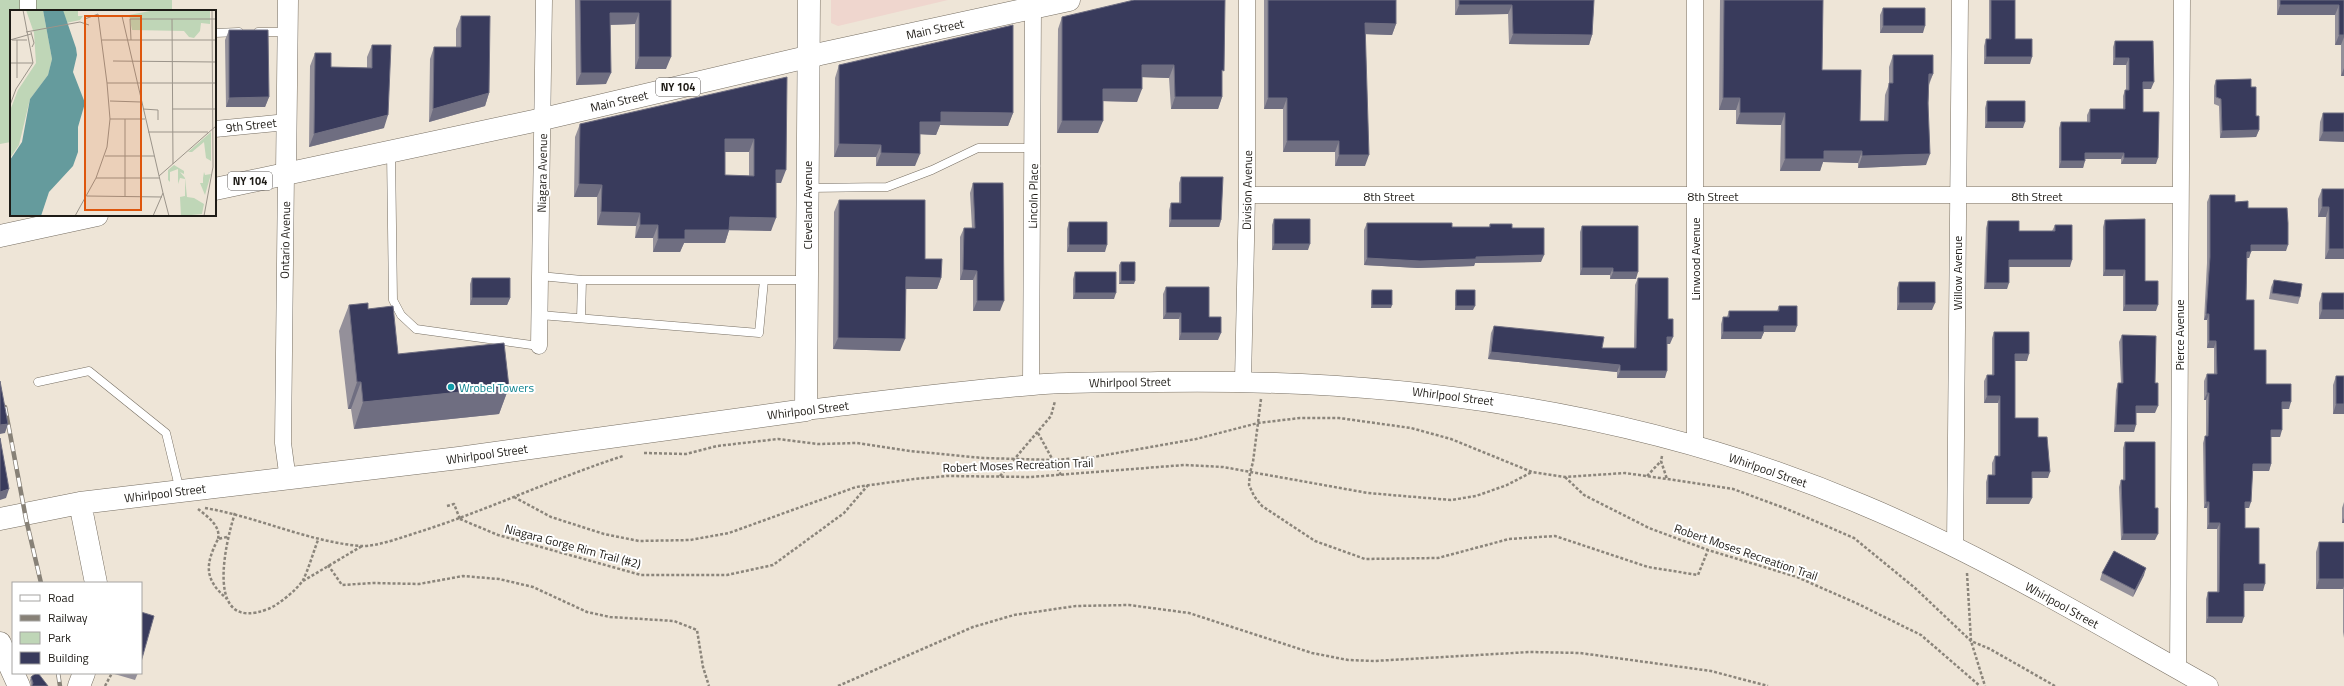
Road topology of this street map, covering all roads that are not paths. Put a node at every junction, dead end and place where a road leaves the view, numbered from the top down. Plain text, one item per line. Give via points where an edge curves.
1 (288, 0) edge
2 (544, 0) edge
3 (809, 0) edge
4 (1069, 0) edge
5 (1247, 0) edge
6 (1695, 0) edge
7 (1960, 0) edge
8 (2182, 0) edge
9 (1033, 7) junction
10 (216, 32) edge
11 (288, 32) junction
12 (808, 57) junction
13 (543, 119) junction
14 (287, 122) junction
15 (216, 129) edge
16 (1034, 148) junction
17 (391, 151) junction
18 (286, 173) junction
19 (808, 188) junction
20 (216, 189) edge
21 (1247, 195) junction
22 (2180, 195) junction
23 (1694, 196) junction
24 (1957, 196) junction
25 (91, 216) edge
26 (0, 236) edge
27 (540, 276) junction
28 (582, 280) junction
29 (764, 280) junction
30 (807, 280) junction
31 (540, 314) junction
32 (580, 318) junction
33 (539, 346) joint
34 (1243, 381) junction
35 (38, 382) dead end
36 (1031, 385) junction
37 (806, 410) junction
38 (1695, 446) junction
39 (288, 480) junction
40 (186, 501) junction
41 (80, 503) junction
42 (0, 518) edge
43 (1955, 546) junction
44 (96, 582) edge
45 (0, 643) edge
46 (12, 663) edge
47 (2178, 669) junction
48 (84, 674) edge
49 (79, 686) edge
50 (2208, 686) edge

1 - 11 street, Ontario Avenue
2 - 13 street, Niagara Avenue
3 - 12 main road, Cleveland Avenue
4 - 9 main road, Main Street / NY 104
5 - 21 street, Division Avenue
6 - 23 street, Linwood Avenue
7 - 24 street, Willow Avenue
8 - 22 street, Pierce Avenue
9 - 12 main road, Main Street / NY 104
9 - 16 street, Lincoln Place
10 - 11 lane
11 - 14 street, Ontario Avenue
12 - 13 main road, Main Street / NY 104
12 - 19 main road, Cleveland Avenue
13 - 17 main road, Main Street / NY 104
13 - 27 street, Niagara Avenue
14 - 15 street, 9th Street
14 - 18 street, Ontario Avenue
16 - 19 lane via 978,148 932,170 887,187
16 - 36 street, Lincoln Place
17 - 18 main road, Main Street / NY 104
17 - 33 lane via 392,300 401,315 416,329
18 - 20 main road, Main Street / NY 104
18 - 39 street, Ontario Avenue via 283,443
19 - 30 main road, Cleveland Avenue
21 - 23 street, 8th Street
21 - 34 street, Division Avenue
22 - 24 street, 8th Street
22 - 47 street, Pierce Avenue
23 - 24 street, 8th Street
23 - 38 street, Linwood Avenue
24 - 43 street, Willow Avenue
25 - 26 main road
27 - 28 lane
27 - 31 street, Niagara Avenue
28 - 29 lane
28 - 32 lane
29 - 30 lane
29 - 32 lane via 759,333
30 - 37 main road, Cleveland Avenue
31 - 32 lane
31 - 33 street, Niagara Avenue
34 - 36 street, Whirlpool Street
34 - 38 street, Whirlpool Street via 1404,390 1483,400 1581,418
35 - 40 lane via 89,371 166,433
36 - 37 street, Whirlpool Street
37 - 39 main road, Whirlpool Street
38 - 43 street, Whirlpool Street via 1841,496
39 - 40 main road, Whirlpool Street
40 - 41 main road, Whirlpool Street
41 - 42 main road, Whirlpool Street
41 - 44 main road
43 - 47 street, Whirlpool Street
45 - 46 main road
47 - 50 street, Whirlpool Street
48 - 49 main road

